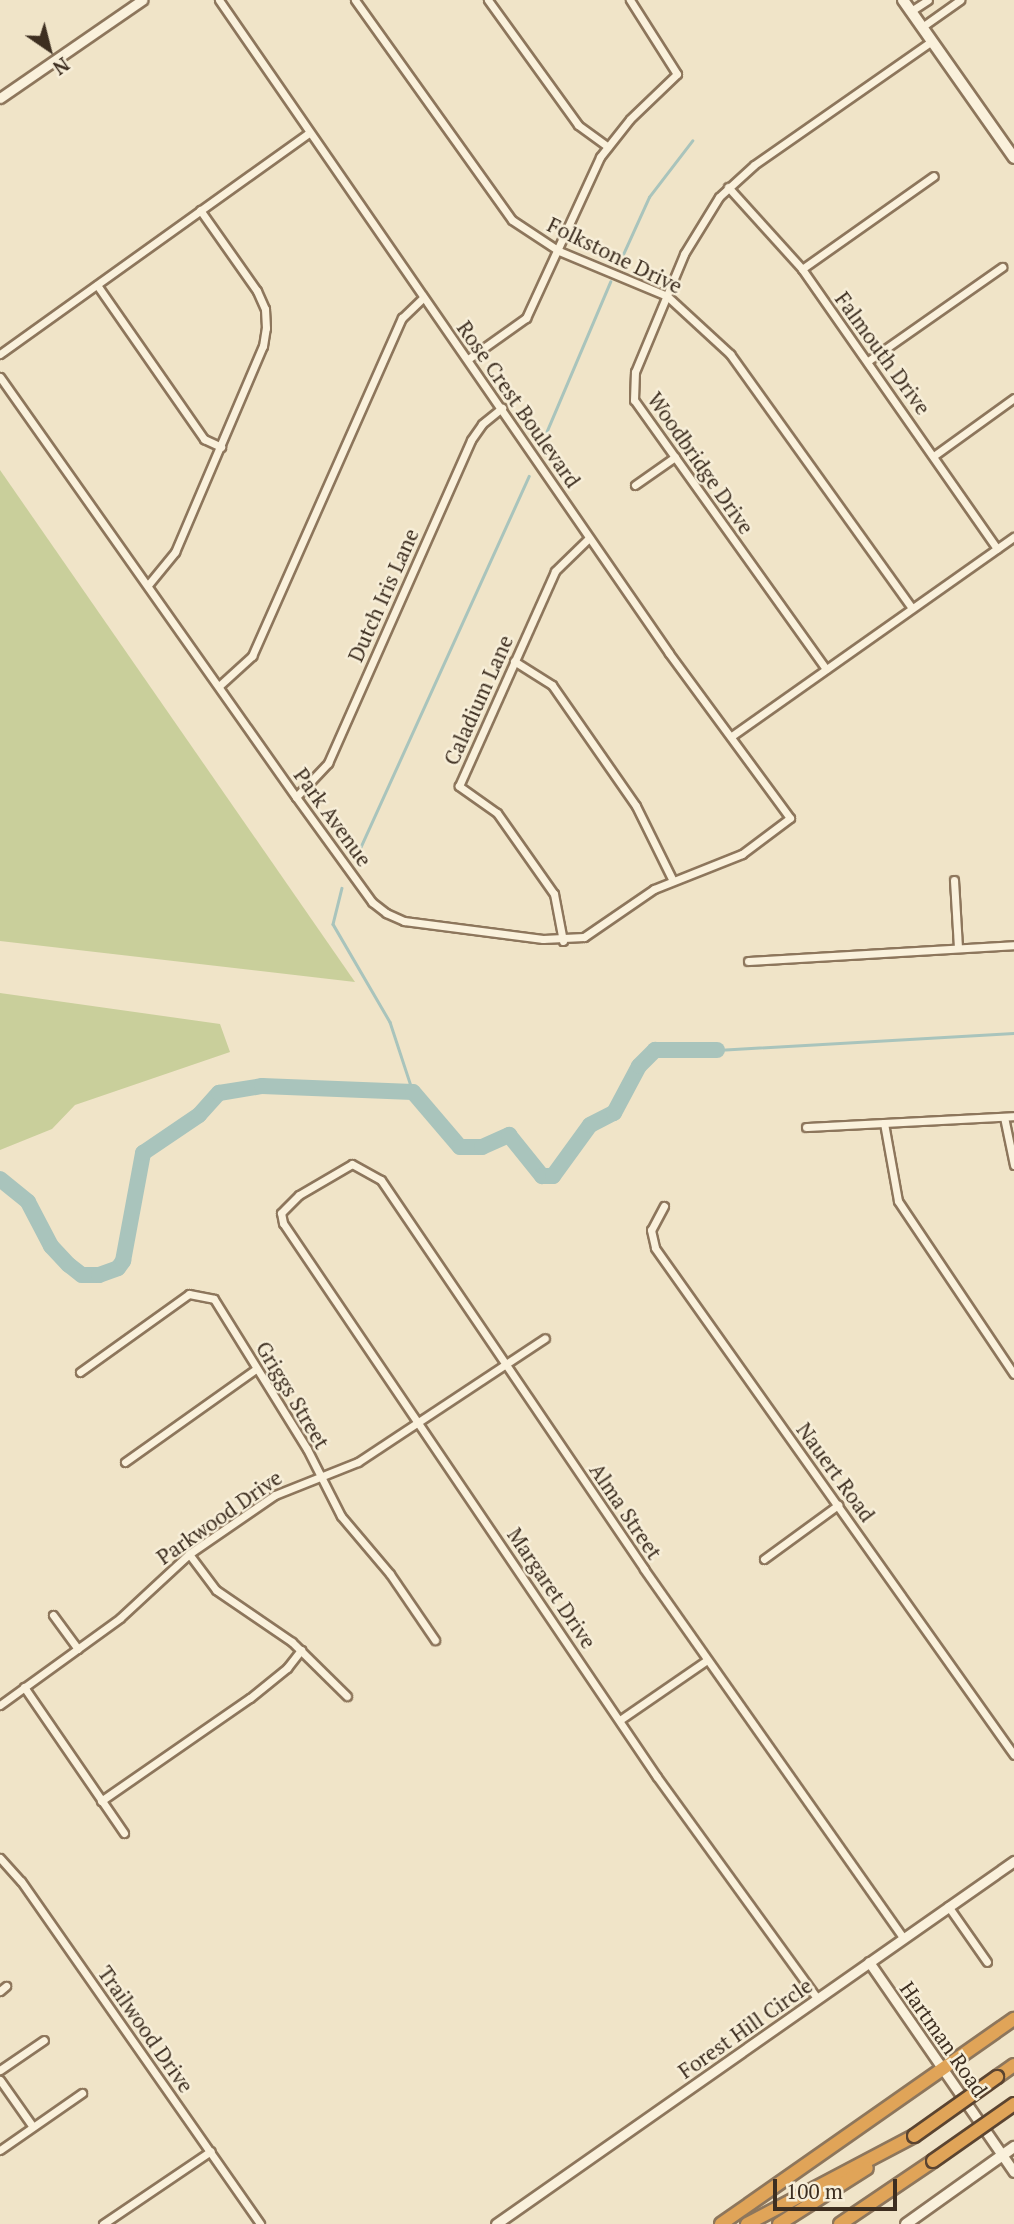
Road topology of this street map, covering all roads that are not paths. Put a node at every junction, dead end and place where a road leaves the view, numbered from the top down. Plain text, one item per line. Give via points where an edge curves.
1 (142, 0) edge
2 (212, 0) edge
3 (355, 0) edge
4 (488, 0) edge
5 (630, 0) edge
6 (903, 0) edge
7 (928, 0) edge
8 (960, 0) edge
9 (220, 4) edge
10 (911, 11) junction
11 (922, 27) junction
12 (932, 41) junction
13 (0, 98) edge
14 (309, 133) junction
15 (608, 147) junction
16 (1014, 158) edge
17 (934, 176) dead end
18 (728, 187) junction
19 (200, 211) junction
20 (559, 251) junction
21 (1002, 267) dead end
22 (802, 269) junction
23 (97, 285) junction
24 (667, 296) junction
25 (423, 298) junction
26 (0, 354) edge
27 (468, 359) junction
28 (868, 361) junction
29 (0, 377) edge
30 (1014, 398) edge
31 (502, 408) junction
32 (221, 447) junction
33 (934, 455) junction
34 (675, 457) junction
35 (635, 485) dead end
36 (1014, 537) edge
37 (589, 538) junction
38 (997, 549) junction
39 (148, 585) junction
40 (912, 608) junction
41 (514, 662) junction
42 (826, 669) junction
43 (219, 686) junction
44 (733, 735) junction
45 (296, 797) junction
46 (790, 818) joint
47 (672, 879) junction
48 (954, 880) dead end
49 (563, 941) junction
50 (1014, 945) edge
51 (958, 948) junction
52 (748, 961) dead end
53 (1014, 1116) edge
54 (1004, 1117) junction
55 (884, 1123) junction
56 (806, 1127) dead end
57 (1014, 1165) edge
58 (299, 1195) joint
59 (664, 1206) dead end
60 (545, 1338) dead end
61 (505, 1363) junction
62 (256, 1369) junction
63 (80, 1372) dead end
64 (1014, 1374) edge
65 (419, 1422) junction
66 (125, 1462) dead end
67 (320, 1474) junction
68 (838, 1505) junction
69 (189, 1554) junction
70 (764, 1559) dead end
71 (53, 1615) dead end
72 (435, 1640) dead end
73 (78, 1649) junction
74 (301, 1650) junction
75 (708, 1660) junction
76 (24, 1687) junction
77 (347, 1696) dead end
78 (0, 1704) edge
79 (620, 1720) junction
80 (1014, 1755) edge
81 (101, 1801) junction
82 (124, 1833) dead end
83 (0, 1858) edge
84 (1014, 1861) edge
85 (948, 1906) junction
86 (903, 1937) junction
87 (869, 1962) junction
88 (987, 1962) dead end
89 (817, 1998) junction
90 (1014, 2019) edge
91 (44, 2040) dead end
92 (1014, 2065) edge
93 (943, 2069) junction
94 (0, 2070) edge
95 (0, 2080) edge
96 (82, 2093) dead end
97 (1014, 2104) edge
98 (33, 2127) junction
99 (914, 2136) junction
100 (1014, 2147) edge
101 (0, 2150) edge
102 (211, 2151) junction
103 (1003, 2155) junction
104 (1014, 2172) edge
105 (859, 2211) junction
106 (103, 2224) edge
107 (260, 2224) edge
108 (496, 2224) edge
109 (721, 2224) edge
110 (747, 2224) edge
111 (779, 2224) edge
112 (840, 2224) edge
113 (848, 2224) edge
114 (906, 2224) edge

1 - 13 street
2 - 9 street, Rose Crest Boulevard
3 - 20 street, Folkstone Drive via 494,200 522,228
4 - 15 street via 578,125
5 - 15 street via 677,74
6 - 10 main road
7 - 10 street
8 - 11 street
9 - 14 street, Rose Crest Boulevard
10 - 11 main road
11 - 12 main road
12 - 16 main road
12 - 18 street, Woodbridge Drive
14 - 19 street
14 - 25 street, Rose Crest Boulevard
15 - 20 street
17 - 22 street
18 - 22 street, Falmouth Drive
18 - 24 street, Woodbridge Drive via 699,225
19 - 23 street
19 - 32 street via 265,309 263,345
20 - 24 street, Folkstone Drive
20 - 27 street via 526,318
21 - 28 street
22 - 28 street, Falmouth Drive
23 - 26 street
23 - 32 street via 204,439
24 - 34 street, Woodbridge Drive via 641,354 632,393
24 - 40 street, Folkstone Drive via 730,354
25 - 27 street, Rose Crest Boulevard
25 - 43 street via 402,318 251,656
27 - 31 street, Rose Crest Boulevard
28 - 33 street, Falmouth Drive
29 - 39 street, Park Avenue
30 - 33 street
31 - 37 street, Rose Crest Boulevard
31 - 45 street, Dutch Iris Lane via 471,440 328,764
32 - 39 street via 175,552
33 - 38 street, Falmouth Drive
34 - 35 street
34 - 42 street, Woodbridge Drive
36 - 38 street
37 - 41 street, Caladium Lane via 555,571
37 - 44 street, Rose Crest Boulevard
38 - 40 street
39 - 43 street, Park Avenue
40 - 42 street
41 - 47 street via 552,685 636,806
41 - 49 street, Caladium Lane via 459,786 497,813 554,894
42 - 44 street
43 - 45 street, Park Avenue
44 - 46 street, Rose Crest Boulevard
45 - 49 street, Park Avenue via 373,902 386,913 404,921
46 - 47 street, Park Avenue via 742,853
47 - 49 street, Park Avenue via 599,930
48 - 51 street
50 - 51 street
51 - 52 street
53 - 54 street
54 - 55 street
54 - 57 street
55 - 56 street
55 - 64 street via 898,1201
58 - 61 street, Alma Street via 352,1164 373,1172
58 - 65 street, Margaret Drive via 281,1213 283,1223
59 - 68 street, Nauert Road via 651,1230 656,1248
60 - 61 street, Parkwood Drive
61 - 65 street, Parkwood Drive
61 - 75 street, Alma Street
62 - 63 street, Griggs Street via 214,1299 196,1292
62 - 66 street
62 - 67 street, Griggs Street
65 - 67 street, Parkwood Drive via 358,1462
65 - 79 street, Margaret Drive
67 - 69 street, Parkwood Drive via 275,1495
67 - 72 street, Griggs Street via 341,1516 390,1574
68 - 70 street
68 - 80 street, Nauert Road
69 - 73 street, Parkwood Drive via 120,1618
69 - 74 street via 216,1590
71 - 73 street
73 - 76 street, Parkwood Drive
74 - 77 street
74 - 81 street via 250,1698
75 - 79 street
75 - 86 street, Alma Street
76 - 78 street, Parkwood Drive
76 - 81 street
79 - 89 street, Margaret Drive
81 - 82 street
83 - 102 street, Trailwood Drive
84 - 85 street, Forest Hill Circle
85 - 86 street, Forest Hill Circle
85 - 88 street
86 - 87 street, Forest Hill Circle
87 - 89 street, Forest Hill Circle
87 - 93 street, Hartman Road
89 - 108 street, Forest Hill Circle
90 - 93 highway
91 - 94 street
92 - 99 highway, bridge
93 - 103 street, Hartman Road
93 - 109 highway
95 - 98 street
96 - 98 street
97 - 105 highway, bridge
98 - 101 street
99 - 110 highway
99 - 111 highway
100 - 103 main road
102 - 106 street
102 - 107 street, Trailwood Drive
103 - 104 street, Hartman Road
103 - 114 main road
105 - 112 highway
105 - 113 highway

